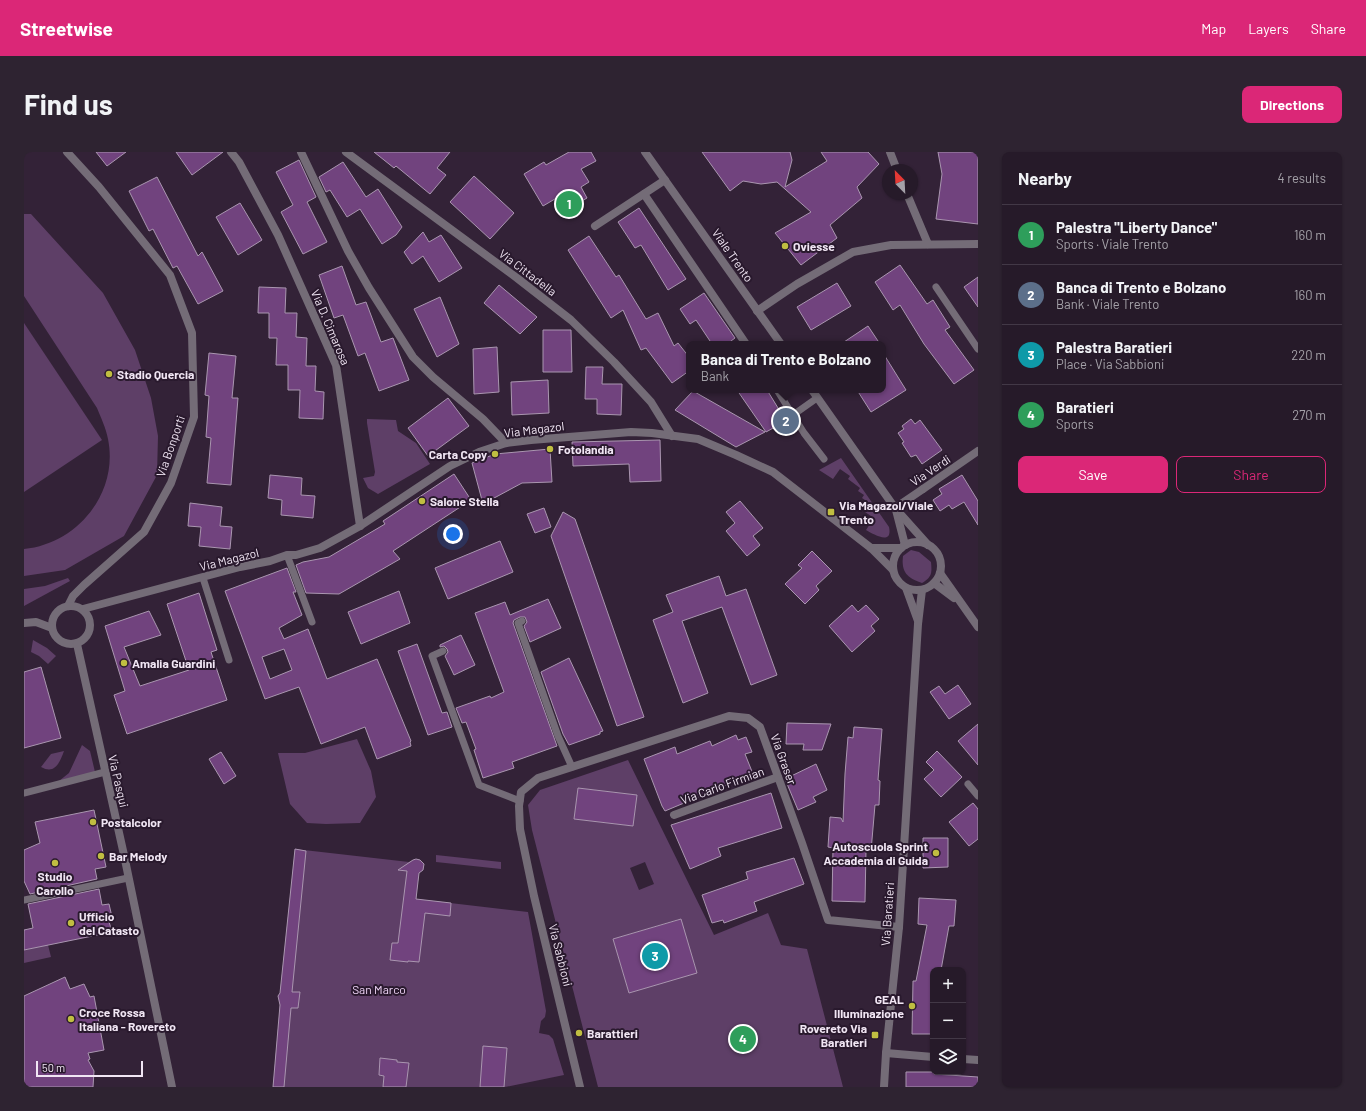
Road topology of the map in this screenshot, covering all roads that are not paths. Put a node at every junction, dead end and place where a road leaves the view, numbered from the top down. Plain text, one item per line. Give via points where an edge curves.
1 (67, 152) edge
2 (232, 152) edge
3 (300, 152) edge
4 (346, 152) edge
5 (645, 152) edge
6 (890, 152) edge
7 (895, 164) edge
8 (665, 180) junction
9 (644, 194) junction
10 (910, 200) edge
11 (595, 226) dead end
12 (928, 244) junction
13 (978, 244) edge
14 (936, 287) dead end
15 (757, 310) junction
16 (744, 341) edge
17 (779, 341) edge
18 (978, 349) edge
19 (779, 393) edge
20 (814, 393) edge
21 (817, 398) junction
22 (792, 415) junction
23 (672, 436) junction
24 (506, 443) junction
25 (978, 451) edge
26 (824, 459) dead end
27 (896, 508) junction
28 (360, 526) junction
29 (928, 545) junction
30 (903, 547) junction
31 (871, 548) junction
32 (287, 554) junction
33 (893, 570) junction
34 (940, 573) junction
35 (203, 578) junction
36 (934, 583) junction
37 (906, 588) junction
38 (922, 590) junction
39 (959, 601) junction
40 (68, 606) junction
41 (83, 610) junction
42 (522, 621) dead end
43 (312, 622) dead end
44 (24, 623) edge
45 (918, 624) junction
46 (978, 627) edge
47 (52, 628) junction
48 (77, 644) junction
49 (443, 651) dead end
50 (229, 660) dead end
51 (572, 767) junction
52 (105, 772) junction
53 (778, 777) junction
54 (968, 784) dead end
55 (24, 793) edge
56 (978, 796) edge
57 (520, 801) junction
58 (674, 814) dead end
59 (520, 829) joint
60 (128, 878) junction
61 (24, 900) edge
62 (899, 927) junction
63 (886, 1054) junction
64 (930, 1057) edge
65 (966, 1059) edge
66 (978, 1060) edge
67 (172, 1087) edge
68 (580, 1087) edge
69 (884, 1087) edge

1 - 40 street, Via Bonporti via 99,187 170,275 192,333 194,417 171,483 144,532 84,585 73,596
2 - 28 street, Via D. Cimarosa via 278,236 336,365
3 - 24 street via 348,251 413,357 483,419
4 - 23 street, Via Cittadella via 571,320 651,402
5 - 8 street, Viale Trento
6 - 7 street
8 - 9 street
8 - 15 street, Viale Trento
9 - 11 street
9 - 16 street
10 - 12 street
12 - 13 street
12 - 15 street via 890,245 853,252
14 - 18 lane
15 - 17 street, Viale Trento
19 - 22 lane
20 - 21 street
21 - 22 lane
21 - 27 street
22 - 26 lane
23 - 24 street, Via Magazol via 631,432
23 - 31 street, Via Magazol via 698,439 773,472
24 - 28 street, Via Magazol via 450,466
25 - 27 street, Via Verdi
27 - 29 street
27 - 30 street
28 - 32 street, Via Magazol via 320,548 296,555
29 - 30 street via 920,542
29 - 34 street via 939,557
30 - 31 street
30 - 33 street via 894,557
31 - 33 street, Via Magazol
32 - 35 street, Via Magazol via 270,561
32 - 43 lane
33 - 37 street via 900,584
34 - 36 street
34 - 39 street
35 - 41 street, Via Magazol
35 - 50 lane
36 - 38 street
36 - 39 street
37 - 38 street
37 - 45 street, Via Baratieri
38 - 45 street, Via Baratieri
39 - 46 street
40 - 41 street via 76,606
40 - 47 street via 56,614 52,620
41 - 48 street via 89,616 90,633 85,640
42 - 51 lane via 518,623
44 - 47 street via 36,622
45 - 62 street, Via Baratieri
47 - 48 street via 61,642
48 - 52 street, Via Pasqui
49 - 57 lane via 432,656 475,764 479,785
51 - 53 street, Via Graser via 729,716 748,718 760,727
51 - 57 street, Via Graser via 538,778 521,792
52 - 55 lane
52 - 60 street, Via Pasqui
53 - 58 street, Via Carlo Firmian
53 - 62 street, Via Graser via 828,920
54 - 56 lane
57 - 59 street, Via Graser
59 - 68 street, Via Sabbioni
60 - 61 lane
60 - 67 street, Via Pasqui
62 - 63 street, Via Baratieri
63 - 64 street
63 - 69 street, Via Baratieri
65 - 66 street

